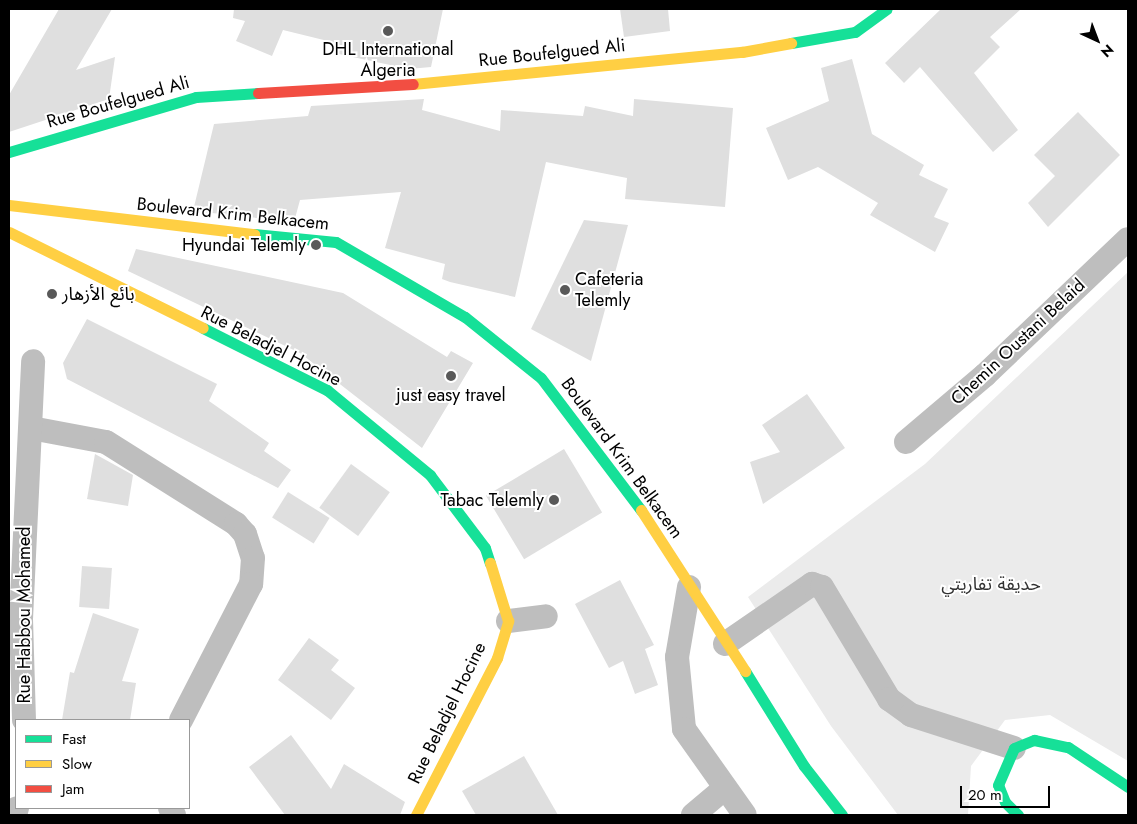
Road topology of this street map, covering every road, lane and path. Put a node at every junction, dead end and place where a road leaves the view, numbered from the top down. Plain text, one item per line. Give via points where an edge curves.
1 (887, 9) edge
2 (9, 152) edge
3 (9, 205) edge
4 (9, 232) edge
5 (1128, 239) edge
6 (33, 361) dead end
7 (31, 428) junction
8 (906, 442) dead end
9 (689, 587) junction
10 (546, 616) dead end
11 (508, 621) junction
12 (725, 644) junction
13 (24, 719) edge
14 (182, 719) edge
15 (1014, 748) junction
16 (1128, 787) edge
17 (726, 788) junction
18 (416, 815) edge
19 (692, 815) edge
20 (745, 815) edge
21 (842, 815) edge
22 (1018, 815) edge

1 - 2 street, Rue Boufelgued Ali via 855,32 742,52 418,84 196,97
3 - 9 street, Boulevard Krim Belkacem via 185,228 336,242 464,317 541,378 614,471 662,540
4 - 11 street, Rue Beladjel Hocine via 327,390 430,475 485,548
5 - 8 street, Chemin Oustani Belaid via 985,375
6 - 7 street, Rue Habbou Mohamed
7 - 13 street, Rue Habbou Mohamed via 21,619
7 - 14 street via 106,442 236,524 245,534 254,558 251,584
9 - 12 street, Boulevard Krim Belkacem
9 - 17 street via 677,657 684,729
10 - 11 street
11 - 18 street, Rue Beladjel Hocine via 497,658
12 - 15 street via 812,584 822,587 890,699 911,715
12 - 21 street, Boulevard Krim Belkacem via 804,766
15 - 16 street via 1034,740 1068,746
15 - 22 street via 998,785 1005,802
17 - 19 street
17 - 20 street

